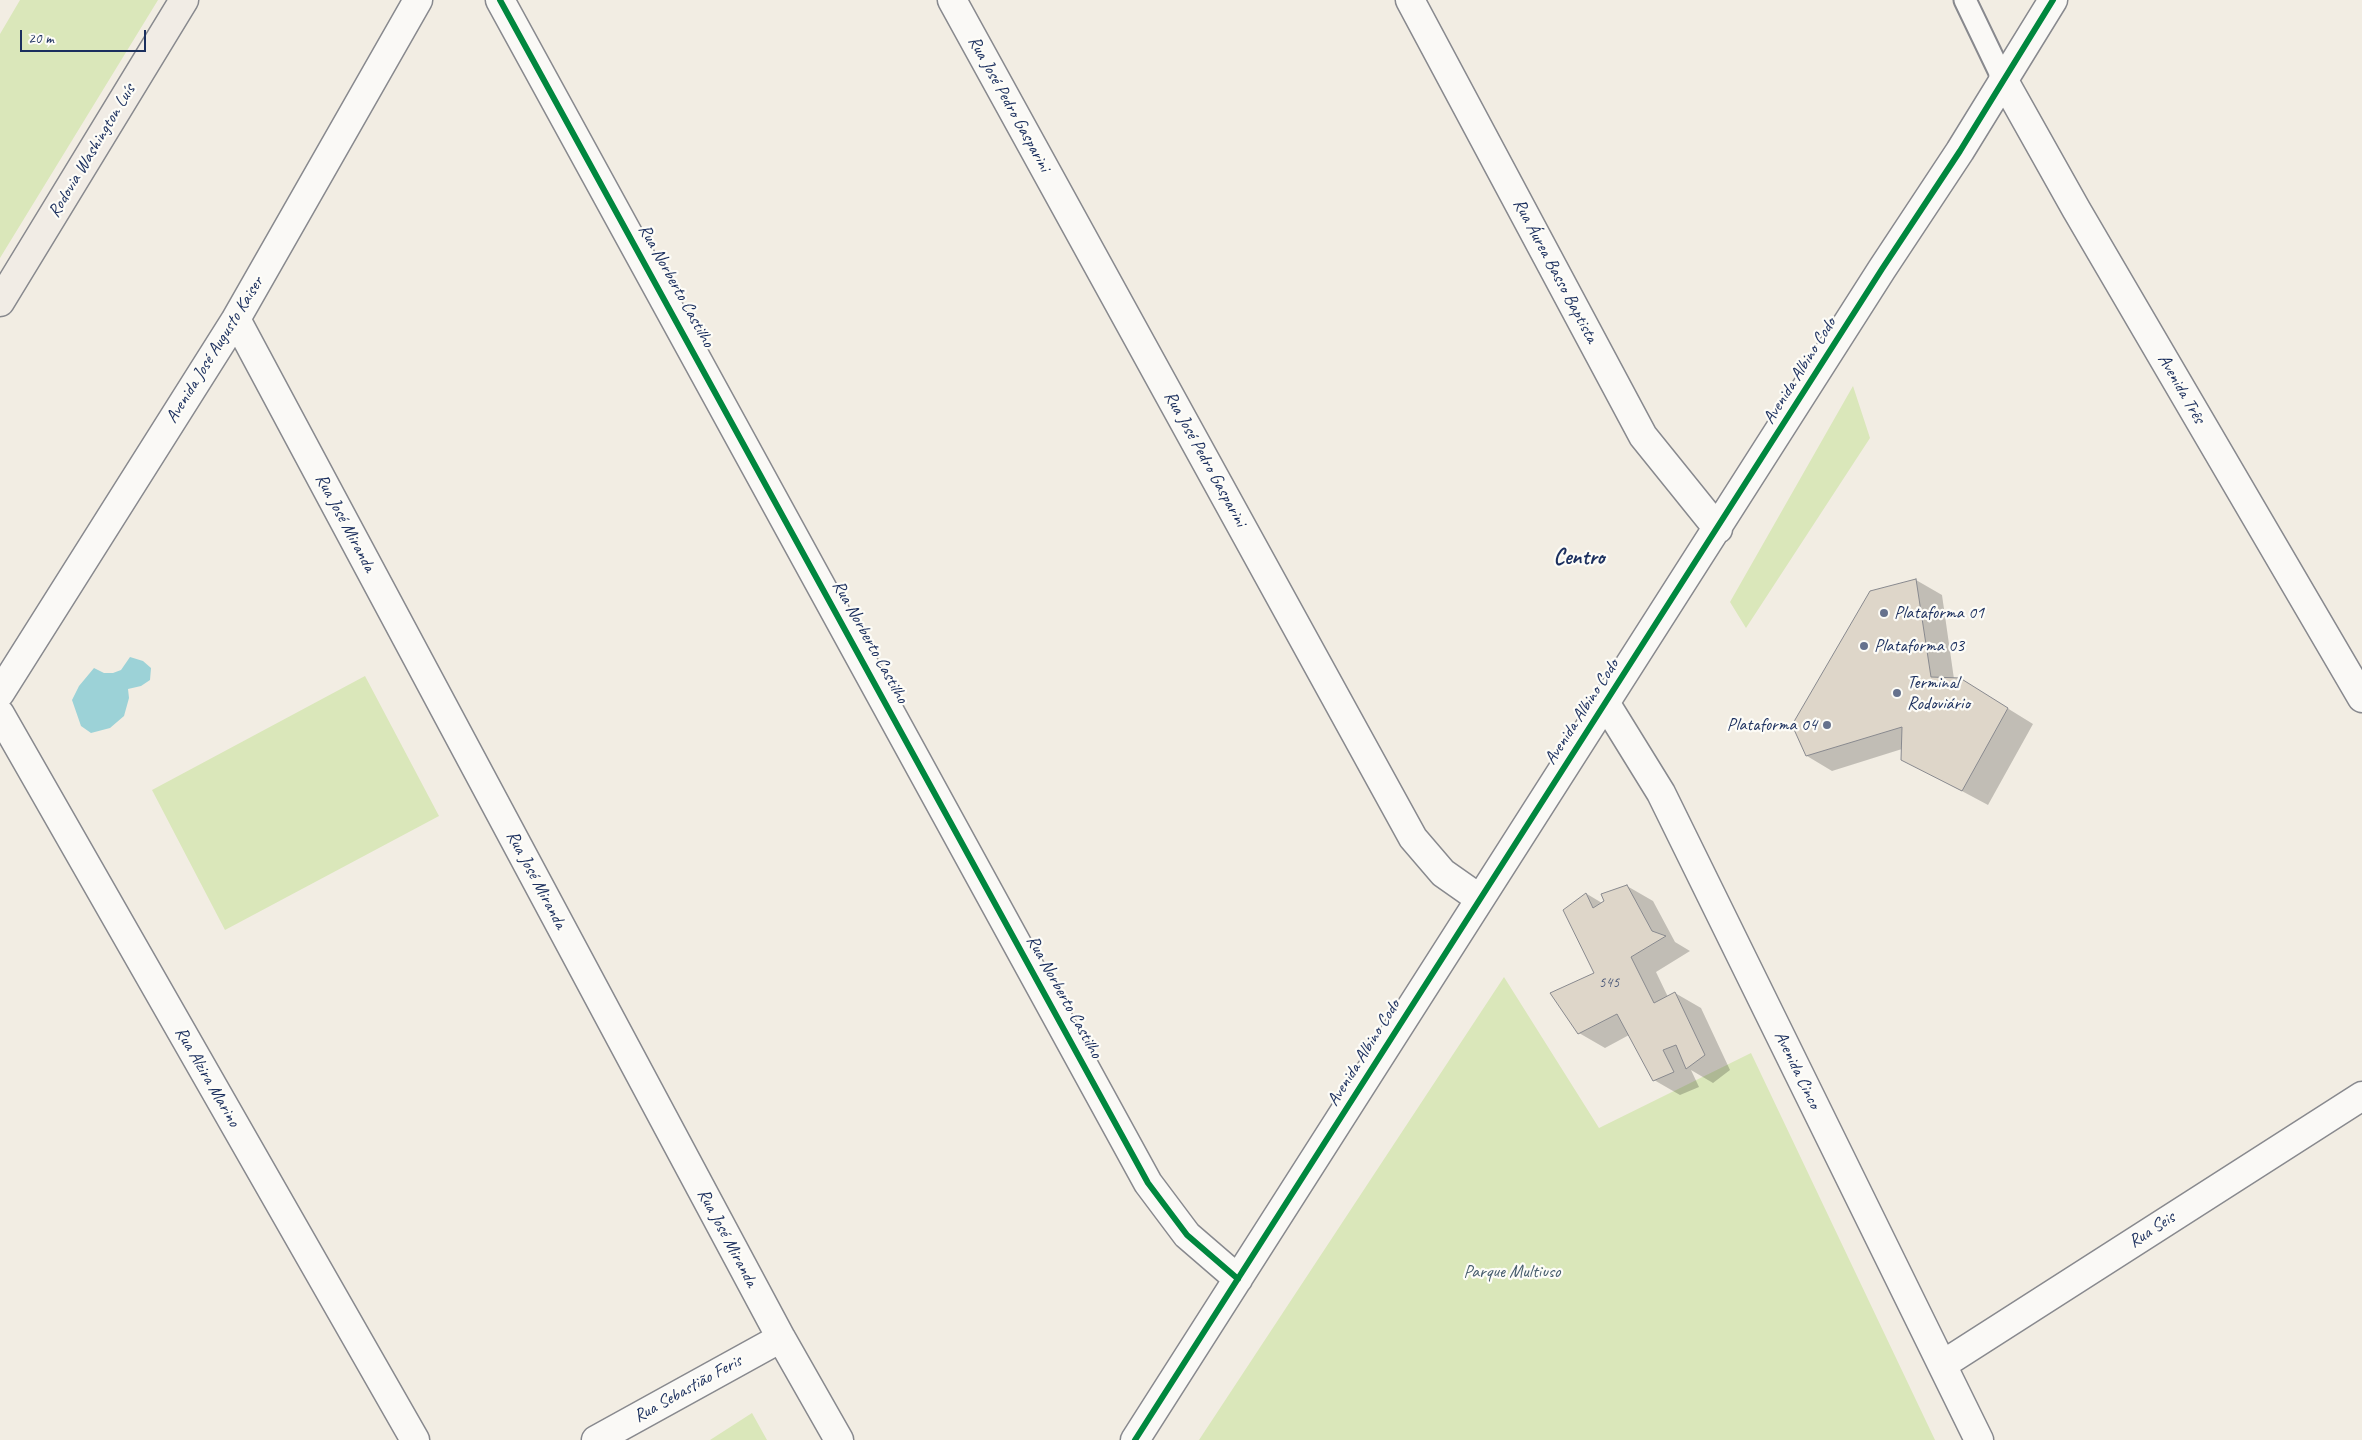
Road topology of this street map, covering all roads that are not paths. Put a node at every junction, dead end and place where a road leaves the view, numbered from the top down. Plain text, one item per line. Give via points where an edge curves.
1 (184, 0) edge
2 (418, 0) edge
3 (500, 0) edge
4 (952, 0) edge
5 (1410, 0) edge
6 (1965, 0) edge
7 (2053, 0) edge
8 (2003, 79) junction
9 (0, 302) edge
10 (236, 319) junction
11 (1718, 530) junction
12 (0, 693) edge
13 (2362, 698) edge
14 (1606, 704) junction
15 (0, 714) edge
16 (1480, 899) junction
17 (2362, 1096) edge
18 (1238, 1279) junction
19 (781, 1338) junction
20 (1942, 1365) junction
21 (415, 1440) edge
22 (596, 1440) edge
23 (839, 1440) edge
24 (1135, 1440) edge
25 (1978, 1440) edge

1 - 9 highway, Rodovia Washington Luís
2 - 10 street, Avenida José Augusto Kaiser
3 - 18 street, Rua Norberto Castilho via 1148,1183 1187,1235
4 - 16 street, Rua José Pedro Gasparini via 1413,838 1443,872
5 - 11 street, Rua Áurea Basso Baptista via 1644,436
6 - 8 lane
7 - 8 street, Avenida Albino Codo
8 - 11 street, Avenida Albino Codo
8 - 13 street, Avenida Três
10 - 12 street, Avenida José Augusto Kaiser
10 - 19 street, Rua José Miranda
11 - 14 street, Avenida Albino Codo
14 - 16 street, Avenida Albino Codo
14 - 20 street, Avenida Cinco via 1661,793
15 - 21 street, Rua Alzira Marino
16 - 18 street, Avenida Albino Codo
17 - 20 street, Rua Seis
18 - 24 street, Avenida Albino Codo
19 - 22 street, Rua Sebastião Feris
19 - 23 street, Rua José Miranda
20 - 25 street, Avenida Cinco

